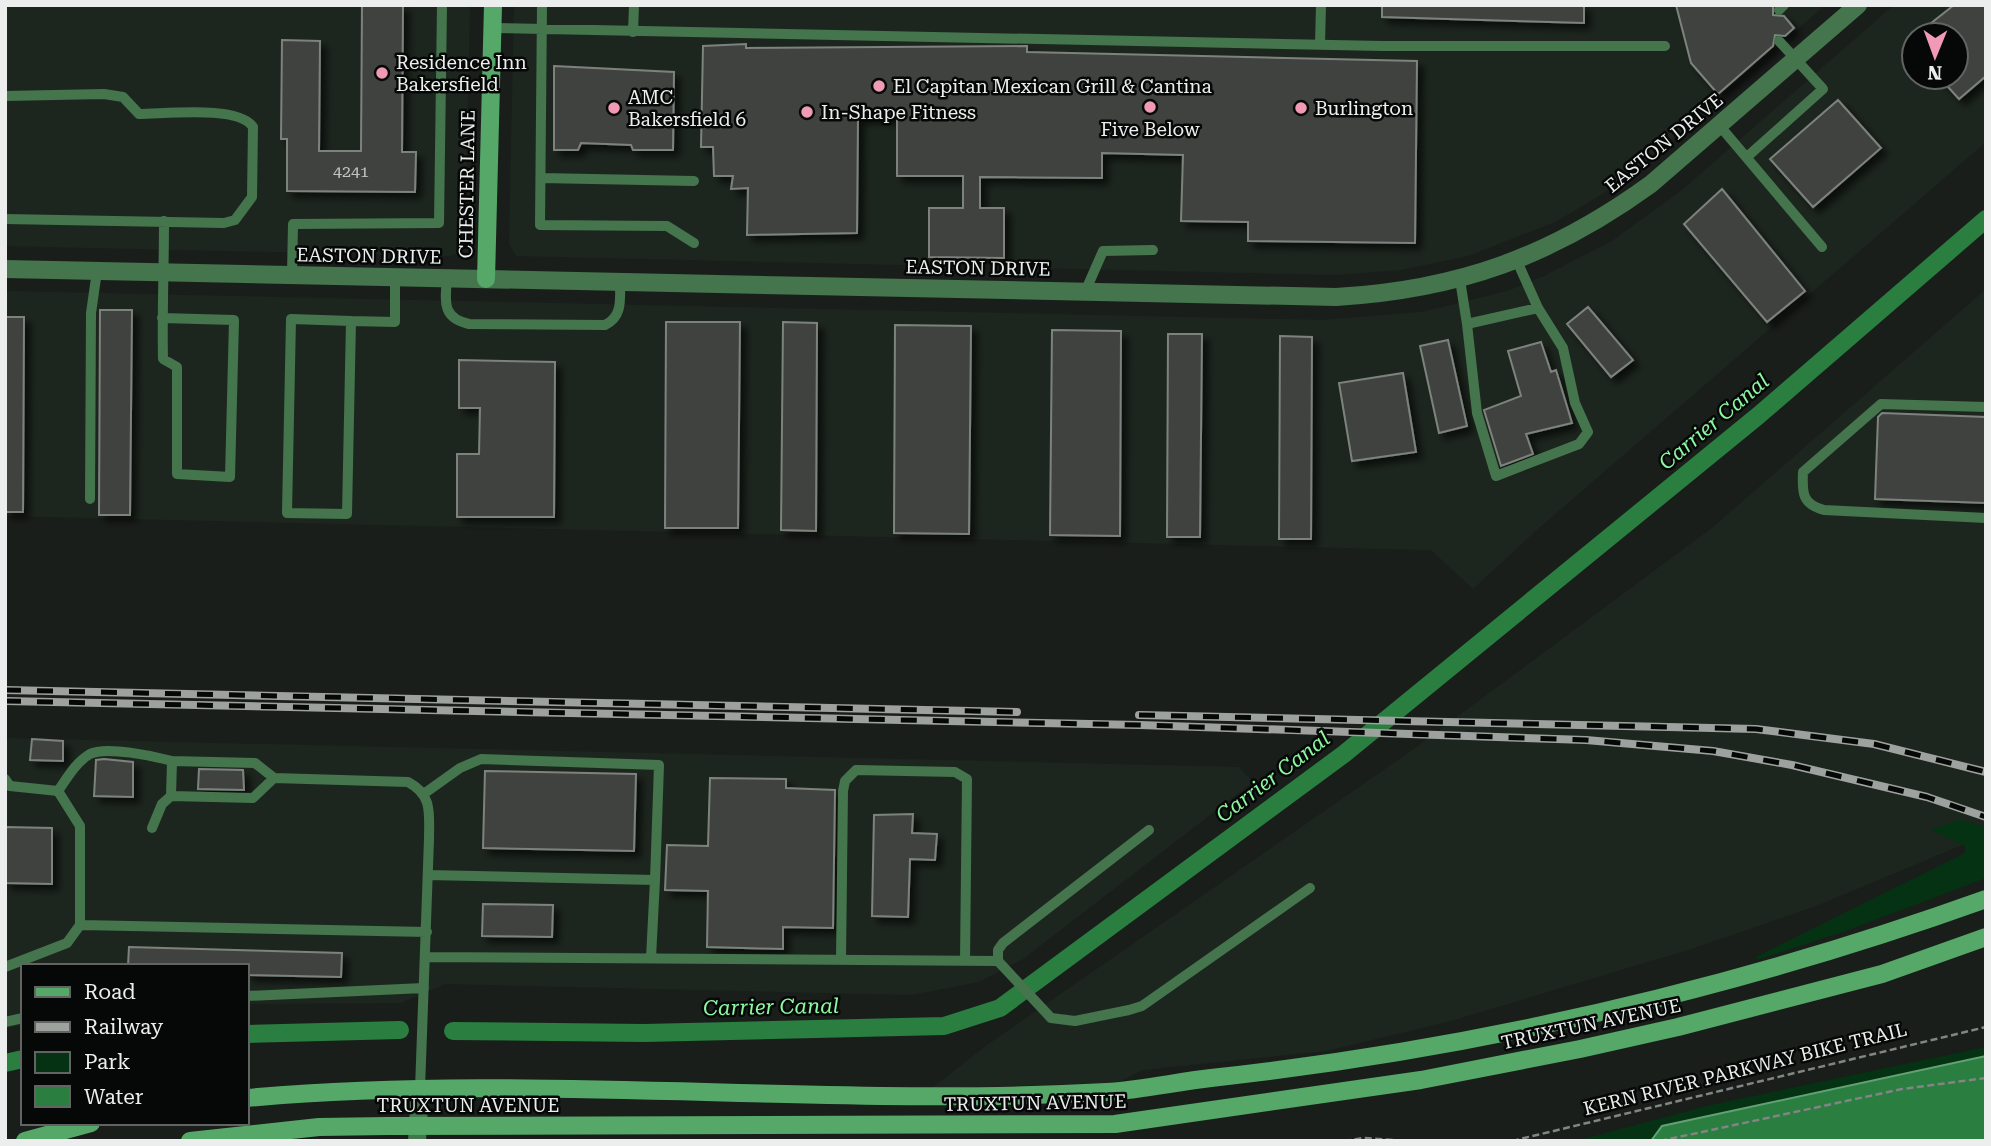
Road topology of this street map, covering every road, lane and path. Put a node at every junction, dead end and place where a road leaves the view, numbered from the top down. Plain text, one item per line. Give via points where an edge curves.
1 (442, 5) edge
2 (493, 5) edge
3 (542, 5) edge
4 (634, 5) edge
5 (1321, 5) edge
6 (1858, 5) edge
7 (492, 28) junction
8 (542, 30) junction
9 (633, 32) junction
10 (1779, 41) dead end
11 (1321, 44) junction
12 (1665, 46) dead end
13 (1795, 60) junction
14 (5, 96) edge
15 (1719, 125) junction
16 (1748, 156) junction
17 (541, 178) junction
18 (694, 181) dead end
19 (5, 219) edge
20 (164, 221) junction
21 (694, 243) dead end
22 (1822, 247) dead end
23 (1153, 250) dead end
24 (1517, 261) junction
25 (5, 269) edge
26 (97, 271) junction
27 (163, 272) junction
28 (292, 275) junction
29 (395, 277) junction
30 (447, 278) junction
31 (486, 279) junction
32 (1460, 280) junction
33 (620, 282) junction
34 (1085, 292) junction
35 (1538, 308) junction
36 (162, 318) junction
37 (351, 321) junction
38 (1467, 324) junction
39 (1986, 407) edge
40 (90, 499) dead end
41 (1986, 518) edge
42 (172, 761) junction
43 (274, 778) junction
44 (5, 779) edge
45 (58, 791) junction
46 (425, 793) junction
47 (171, 796) junction
48 (152, 828) dead end
49 (1149, 830) dead end
50 (428, 875) junction
51 (655, 880) junction
52 (1310, 888) dead end
53 (1986, 899) edge
54 (80, 925) junction
55 (427, 932) junction
56 (1986, 937) edge
57 (426, 957) junction
58 (651, 958) junction
59 (841, 960) junction
60 (965, 960) junction
61 (998, 961) junction
62 (5, 967) edge
63 (424, 988) junction
64 (248, 996) edge
65 (1986, 1027) edge
66 (1986, 1078) edge
67 (420, 1089) junction
68 (248, 1098) edge
69 (84, 1125) edge
70 (99, 1125) edge
71 (418, 1134) edge
72 (26, 1141) edge
73 (75, 1141) edge
74 (190, 1141) edge
75 (1344, 1141) edge
76 (1409, 1141) edge
77 (1512, 1141) edge
78 (1660, 1141) edge

1 - 28 lane via 439,223 293,224
2 - 7 main road, CHESTER LANE
3 - 8 lane
4 - 9 lane
5 - 11 lane
6 - 13 street, EASTON DRIVE
7 - 8 lane
7 - 31 main road, CHESTER LANE
8 - 9 lane
8 - 17 lane
9 - 11 lane
10 - 13 lane
11 - 12 lane
13 - 15 street, EASTON DRIVE
13 - 16 lane via 1819,82 1822,93
14 - 20 lane via 104,94 123,97 139,114 230,114 250,121 252,197 235,220
15 - 16 lane
15 - 24 street, EASTON DRIVE via 1615,211
16 - 22 lane
17 - 18 lane
17 - 21 lane via 540,225 667,226
19 - 20 lane
20 - 27 lane
23 - 34 lane via 1103,251
24 - 32 street, EASTON DRIVE
24 - 35 lane
25 - 26 street, EASTON DRIVE
26 - 27 street, EASTON DRIVE
26 - 40 lane via 91,313
27 - 28 street, EASTON DRIVE
27 - 36 lane
28 - 29 street, EASTON DRIVE
29 - 30 street, EASTON DRIVE
29 - 37 lane via 395,322
30 - 31 street, EASTON DRIVE
30 - 33 lane via 444,306 455,321 469,324 605,325 614,321 619,310
31 - 33 street, EASTON DRIVE
32 - 34 street, EASTON DRIVE via 1416,290 1336,297
32 - 38 lane
33 - 34 street, EASTON DRIVE
35 - 38 lane
35 - 38 lane via 1563,348 1575,403 1588,432 1579,444 1496,477 1477,413
36 - 36 lane via 163,359 177,367 177,474 230,477 234,320
37 - 37 lane via 347,514 287,513 291,319
39 - 41 lane via 1881,404 1803,472 1802,495 1809,506 1824,510
42 - 43 lane via 255,763
42 - 45 lane via 145,754 93,752 75,766
42 - 47 lane
43 - 46 lane via 408,782
43 - 47 lane via 253,797
44 - 45 lane via 10,786
45 - 54 lane via 80,826
46 - 50 lane via 429,801
46 - 51 lane via 481,759 659,765
47 - 48 lane via 162,804
49 - 61 lane via 1003,943
50 - 51 lane
50 - 55 lane
51 - 58 lane
52 - 61 lane via 1142,1006 1062,1022 1042,1012
53 - 67 main road, TRUXTUN AVENUE via 1746,978 1576,1020 1318,1067 1111,1091 1044,1094
54 - 55 lane
54 - 62 lane via 67,943
55 - 57 lane
56 - 71 main road, TRUXTUN AVENUE via 1882,974 1580,1049 1421,1080 1115,1125
57 - 58 lane
57 - 63 lane
58 - 59 lane
59 - 60 lane
59 - 60 lane via 843,790 845,780 856,770 955,772 967,779
60 - 61 lane
63 - 64 lane
63 - 67 lane
65 - 77 path, KERN RIVER PARKWAY BIKE TRAIL
66 - 78 path via 1902,1089
67 - 68 main road, TRUXTUN AVENUE
67 - 71 street
69 - 72 main road
70 - 73 main road
71 - 74 main road, TRUXTUN AVENUE via 319,1127
75 - 76 path

